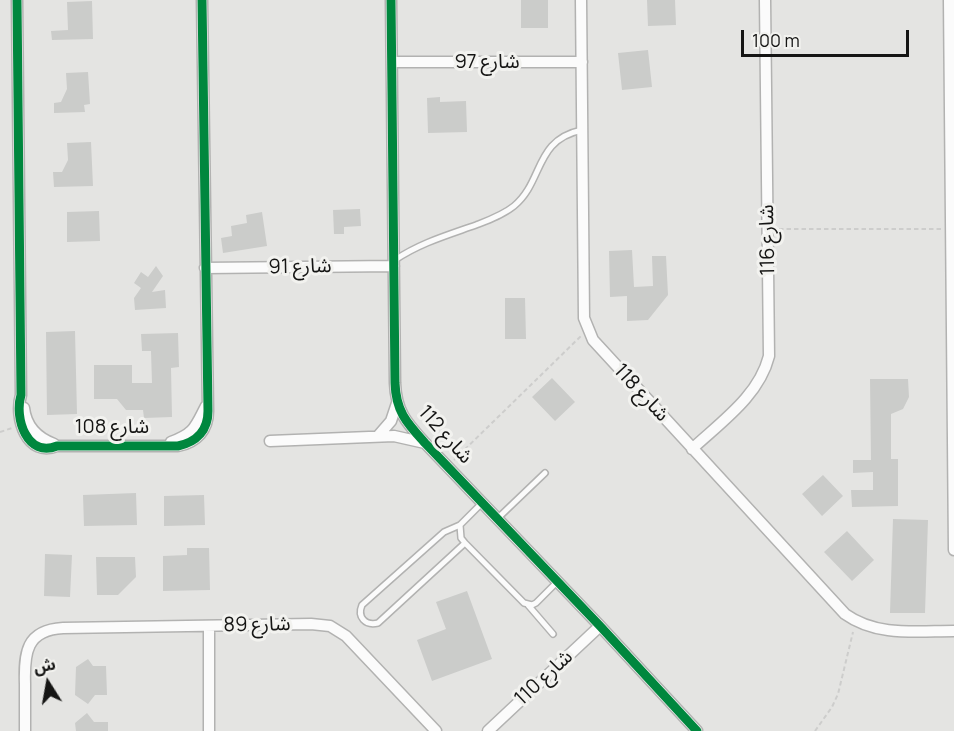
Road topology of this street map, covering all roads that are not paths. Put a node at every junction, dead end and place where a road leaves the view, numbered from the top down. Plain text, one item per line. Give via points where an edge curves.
1 (17, 0) edge
2 (202, 0) edge
3 (391, 0) edge
4 (581, 0) edge
5 (765, 0) edge
6 (948, 0) edge
7 (392, 62) junction
8 (582, 62) junction
9 (582, 130) junction
10 (394, 263) junction
11 (205, 268) junction
12 (21, 395) junction
13 (397, 403) junction
14 (378, 436) junction
15 (270, 441) dead end
16 (425, 443) junction
17 (57, 446) junction
18 (692, 449) junction
19 (545, 473) dead end
20 (483, 503) junction
21 (498, 518) junction
22 (460, 525) junction
23 (465, 543) junction
24 (954, 550) edge
25 (558, 581) junction
26 (528, 605) junction
27 (208, 626) junction
28 (600, 626) junction
29 (954, 631) edge
30 (553, 634) dead end
31 (25, 731) edge
32 (209, 731) edge
33 (436, 731) edge
34 (488, 731) edge
35 (697, 731) edge

1 - 12 street, شارع 108
2 - 11 street, شارع 108
3 - 7 street, شارع 112
4 - 8 street, شارع 118
5 - 18 street, شارع 116 via 769,356 758,385
6 - 24 street
7 - 8 street, شارع 97
7 - 10 street, شارع 112
8 - 9 street, شارع 118
9 - 10 lane via 552,144 522,197 505,212 423,244
9 - 18 street, شارع 118 via 587,330 600,350
10 - 11 street, شارع 91
10 - 13 street, شارع 112
11 - 17 street, شارع 108 via 208,418 203,432 186,444
12 - 17 street, شارع 108 via 32,430
12 - 17 street, شارع 108 via 18,415 23,431 35,443 48,448
13 - 14 street via 392,421
13 - 16 street, شارع 112
14 - 15 street
14 - 16 street
16 - 20 street, شارع 112
18 - 29 street, شارع 118 via 855,621 879,630
19 - 21 lane
20 - 21 street, شارع 112
20 - 22 lane
21 - 25 street, شارع 112
22 - 23 lane via 460,538
22 - 23 lane via 444,532 365,601 360,610 363,620 378,623
23 - 26 lane
25 - 26 lane via 536,603
25 - 28 street, شارع 112
26 - 30 lane
27 - 31 street, شارع 89 via 53,629 35,637 25,654
27 - 32 street
27 - 33 street, شارع 89 via 320,624 339,630
28 - 34 street, شارع 110
28 - 35 street, شارع 112

